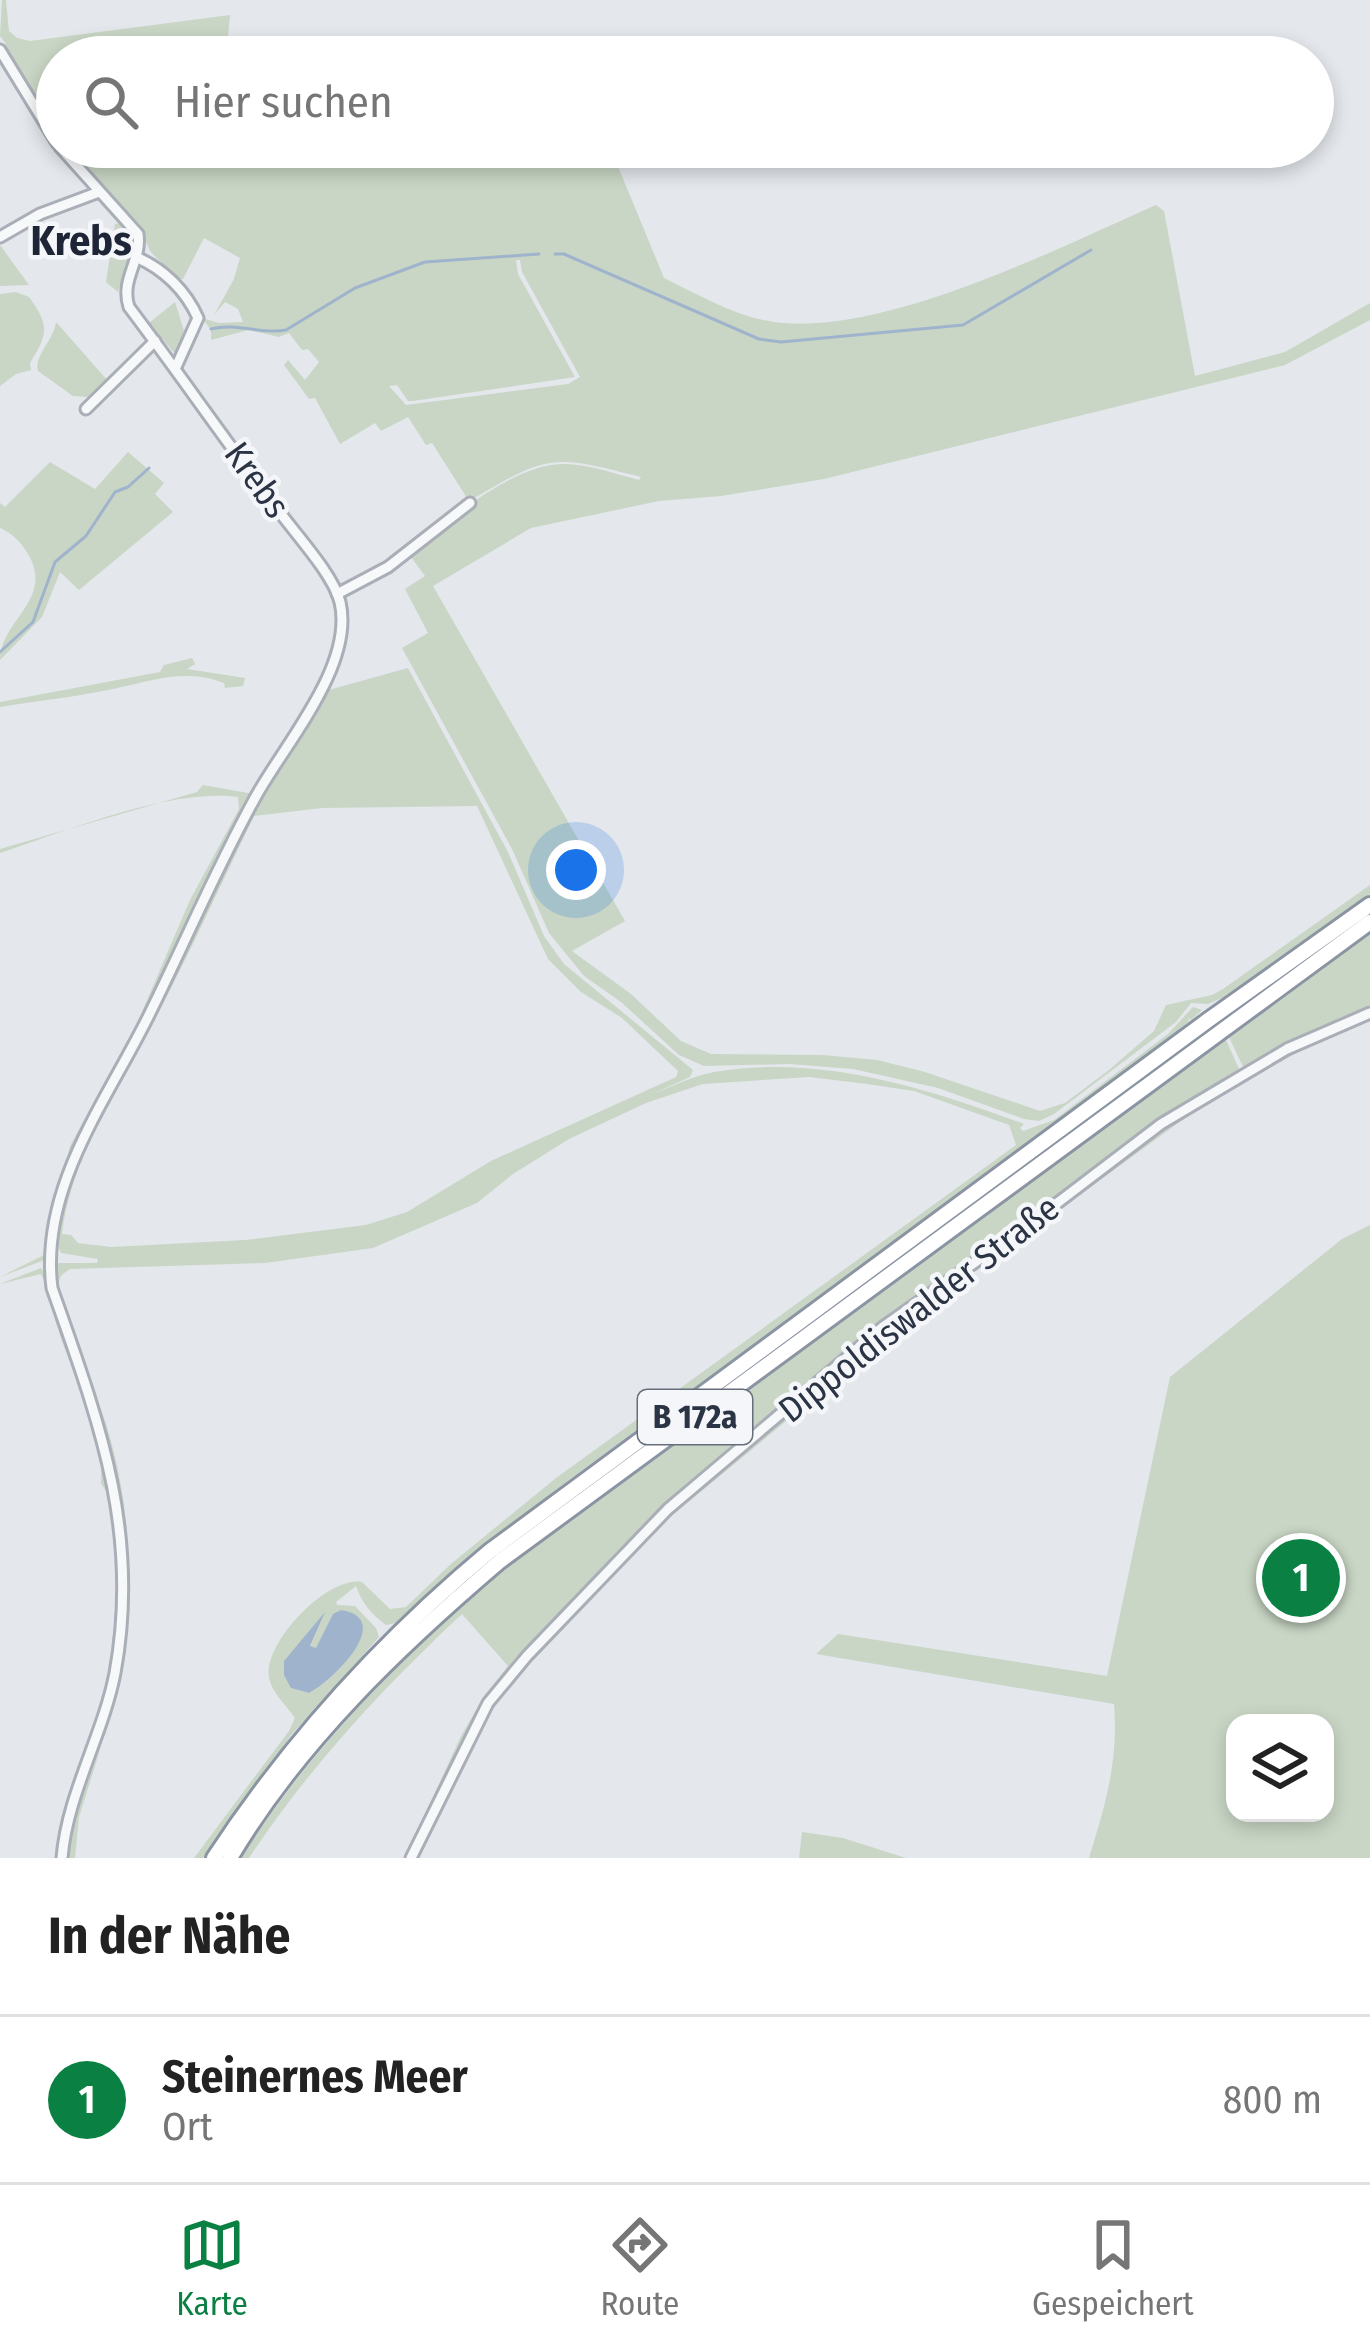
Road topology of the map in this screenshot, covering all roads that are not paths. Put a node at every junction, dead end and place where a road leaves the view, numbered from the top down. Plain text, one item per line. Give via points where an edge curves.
1 (0, 50) edge
2 (36, 108) edge
3 (79, 168) edge
4 (99, 192) junction
5 (0, 237) edge
6 (136, 257) junction
7 (155, 341) junction
8 (176, 367) junction
9 (86, 409) dead end
10 (470, 502) dead end
11 (337, 594) junction
12 (1370, 905) edge
13 (1370, 922) edge
14 (1370, 1013) edge
15 (1216, 1023) junction
16 (62, 1858) edge
17 (214, 1858) edge
18 (230, 1858) edge
19 (411, 1858) edge

1 - 2 street, Krebs
3 - 4 street, Krebs
4 - 5 street
4 - 6 street, Krebs via 133,225
6 - 7 street, Krebs via 126,299
6 - 8 street, Krebs via 172,280 198,318
7 - 8 street, Krebs
7 - 9 street
8 - 11 street, Krebs
10 - 11 street via 388,567
11 - 16 street via 340,634 317,698 256,797 83,1134 64,1188 52,1288 104,1433 119,1507 124,1599 115,1673
12 - 15 highway, B 172a
13 - 15 highway, B 172a
14 - 19 street, Dippoldiswalder Straße via 1301,1042 1161,1124 883,1327 668,1509 488,1703
15 - 17 highway, B 172a via 683,1407 434,1598 302,1736
15 - 18 highway, B 172a via 443,1609 342,1710

